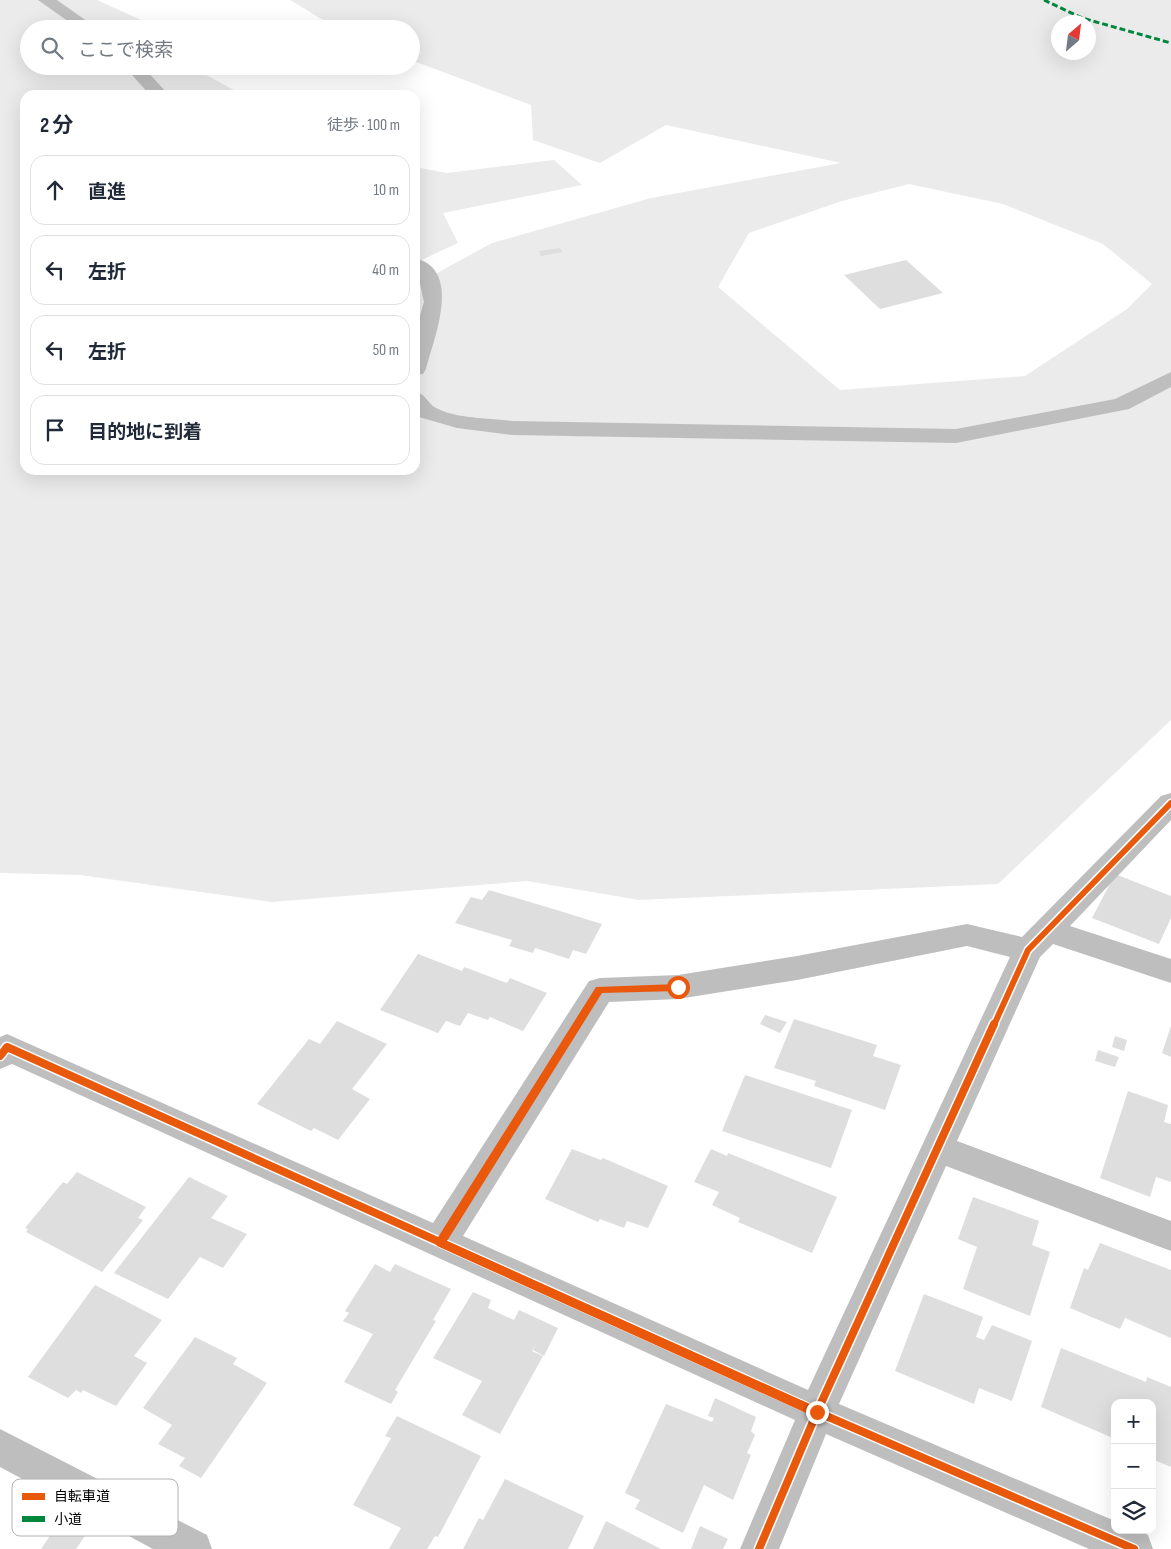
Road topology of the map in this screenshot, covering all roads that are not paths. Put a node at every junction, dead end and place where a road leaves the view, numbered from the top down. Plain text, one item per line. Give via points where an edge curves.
1 (46, 0) edge
2 (76, 20) edge
3 (141, 75) edge
4 (155, 90) edge
5 (420, 268) edge
6 (420, 351) edge
7 (1171, 378) edge
8 (420, 404) edge
9 (1171, 803) edge
10 (1037, 940) junction
11 (1171, 971) edge
12 (0, 1056) edge
13 (937, 1148) junction
14 (1171, 1236) edge
15 (440, 1242) junction
16 (817, 1412) junction
17 (0, 1448) edge
18 (59, 1479) edge
19 (168, 1536) edge
20 (193, 1549) edge
21 (759, 1549) edge
22 (1134, 1549) edge

1 - 2 street
3 - 4 street
5 - 6 street via 427,273 434,302
7 - 8 street via 1120,404 956,436 512,428 457,422 427,412
9 - 10 street
10 - 11 street
10 - 13 street
10 - 15 street via 967,935 678,987 600,990
12 - 15 street via 7,1047
13 - 14 street
13 - 16 street
15 - 16 street
16 - 21 street
16 - 22 street
17 - 18 street
19 - 20 street

